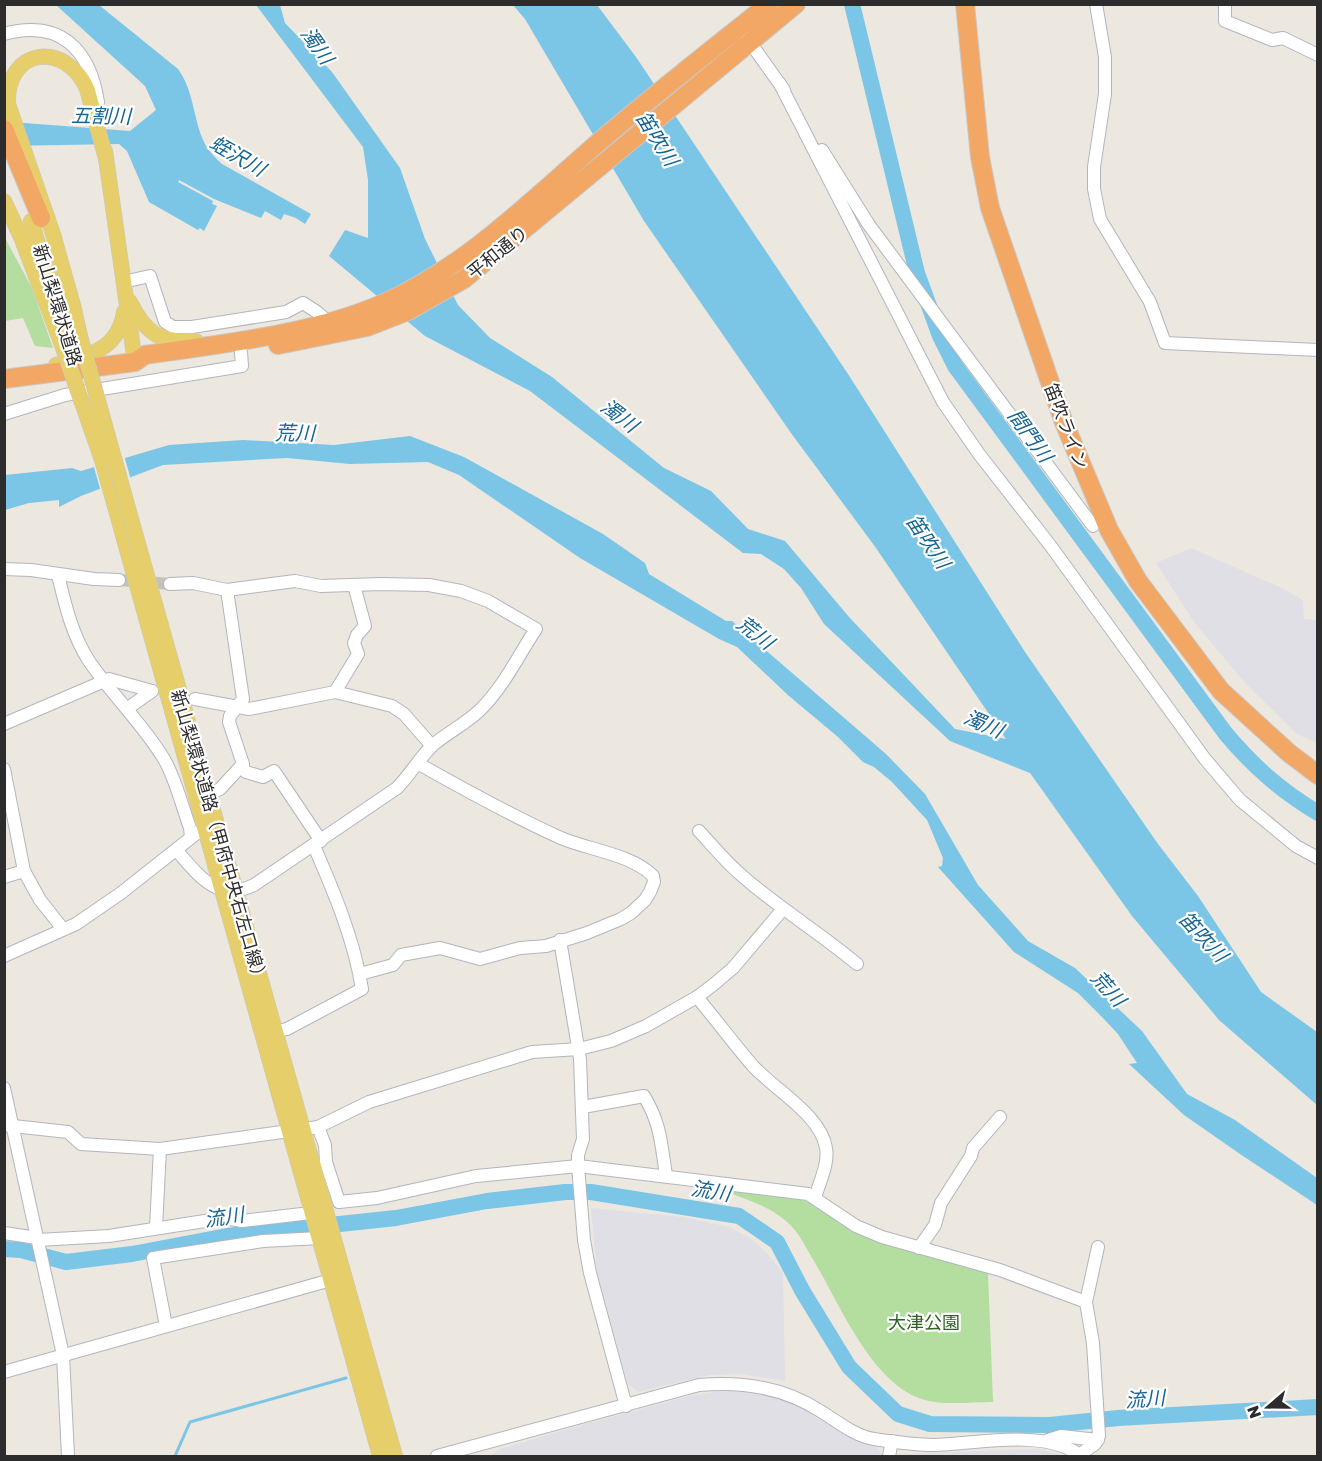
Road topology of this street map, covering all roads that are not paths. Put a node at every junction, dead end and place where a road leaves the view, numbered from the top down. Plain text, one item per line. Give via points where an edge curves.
1 (769, 4) edge
2 (796, 4) edge
3 (955, 4) edge
4 (965, 4) edge
5 (1096, 4) edge
6 (1225, 4) edge
7 (4, 34) edge
8 (740, 38) junction
9 (1317, 54) edge
10 (780, 84) junction
11 (973, 95) junction
12 (98, 102) joint
13 (98, 120) junction
14 (8, 123) edge
15 (13, 154) edge
16 (4, 201) edge
17 (36, 220) joint
18 (516, 226) junction
19 (123, 282) junction
20 (328, 322) junction
21 (275, 333) junction
22 (71, 342) junction
23 (1317, 350) edge
24 (241, 352) junction
25 (135, 362) junction
26 (10, 379) edge
27 (4, 414) edge
28 (1093, 526) dead end
29 (136, 558) junction
30 (4, 569) edge
31 (58, 575) junction
32 (119, 580) tunnel mouth
33 (171, 584) tunnel mouth
34 (354, 585) junction
35 (227, 590) junction
36 (104, 681) junction
37 (336, 692) junction
38 (195, 699) dead end
39 (238, 707) junction
40 (128, 708) junction
41 (4, 724) edge
42 (432, 746) junction
43 (419, 764) junction
44 (242, 767) junction
45 (4, 769) edge
46 (1317, 775) edge
47 (209, 794) junction
48 (205, 829) junction
49 (699, 831) dead end
50 (190, 837) junction
51 (317, 843) junction
52 (176, 850) junction
53 (1317, 858) edge
54 (24, 871) junction
55 (4, 877) edge
56 (229, 890) junction
57 (783, 909) junction
58 (63, 929) junction
59 (560, 940) junction
60 (4, 956) edge
61 (857, 964) dead end
62 (360, 974) junction
63 (698, 997) junction
64 (274, 1032) junction
65 (579, 1048) junction
66 (4, 1088) edge
67 (583, 1107) junction
68 (1000, 1117) dead end
69 (8, 1125) edge
70 (318, 1127) junction
71 (296, 1131) junction
72 (160, 1149) junction
73 (579, 1166) junction
74 (666, 1175) junction
75 (815, 1198) junction
76 (319, 1215) junction
77 (156, 1228) junction
78 (4, 1233) edge
79 (323, 1234) junction
80 (38, 1239) junction
81 (1098, 1247) dead end
82 (919, 1248) junction
83 (338, 1278) junction
84 (1086, 1302) junction
85 (166, 1326) junction
86 (63, 1355) junction
87 (4, 1372) edge
88 (626, 1406) junction
89 (1099, 1434) junction
90 (892, 1441) junction
91 (1047, 1441) junction
92 (68, 1456) edge
93 (380, 1456) edge
94 (394, 1456) edge
95 (437, 1456) edge
96 (889, 1456) edge
97 (1080, 1456) edge

1 - 8 highway, 平和通り
2 - 8 highway, 平和通り
3 - 11 highway
4 - 11 highway, 笛吹ライン
5 - 23 street via 1105,57 1105,94 1094,167 1100,219 1150,302 1165,343
6 - 9 street via 1225,21 1272,40 1283,38
7 - 12 street via 42,30 68,42 88,64
8 - 10 street
8 - 18 highway, 平和通り via 624,120
10 - 28 street via 869,225
10 - 53 street via 943,402 965,434 1205,759 1240,800 1296,846
11 - 46 highway, 笛吹ライン via 980,157 999,236 1063,420 1121,555 1221,691
12 - 13 main road
13 - 14 main road via 78,73 66,62 44,56 28,61 12,76
13 - 19 main road
14 - 15 highway
15 - 17 highway, 新山梨環状道路
15 - 22 main road via 56,243 74,305
16 - 22 main road
17 - 22 main road, 新山梨環状道路（甲府中央右左口線）
18 - 20 highway, 平和通り via 400,296
18 - 24 highway, 平和通り via 471,274 408,311 367,327
19 - 20 street via 150,276 165,322 173,327 286,312 303,303
19 - 21 main road via 141,321 166,340
19 - 25 main road
19 - 26 main road via 124,314 111,342 91,354
20 - 21 highway, 平和通り
21 - 25 highway, 平和通り via 145,355
22 - 29 main road, 新山梨環状道路（甲府中央右左口線）, bridge
22 - 29 main road, 新山梨環状道路（甲府中央右左口線）, bridge via 102,460
24 - 25 highway, 平和通り via 147,366
24 - 27 street via 242,366 66,395
25 - 26 highway, 平和通り
29 - 47 main road, 新山梨環状道路（甲府中央右左口線）
29 - 48 main road, 新山梨環状道路（甲府中央右左口線）
30 - 31 street
31 - 32 street
31 - 36 street via 73,629
33 - 35 street via 193,583
34 - 35 street via 321,586 295,581
34 - 37 street via 365,626 354,643 358,654
34 - 42 street via 429,585 461,591 488,601 536,629 481,709
35 - 39 street via 243,699
36 - 40 street
36 - 40 street via 110,679 152,691
36 - 41 street
37 - 39 street via 249,709
37 - 42 street via 392,706
38 - 39 street
39 - 44 street via 230,722
40 - 50 street via 168,767
42 - 43 street
43 - 51 street via 397,788
43 - 59 street via 507,813 563,839 607,852 648,870 653,876 650,892 630,913 587,933
44 - 47 street via 220,789
44 - 51 street via 263,777 274,771
45 - 54 street
47 - 56 main road, 新山梨環状道路（甲府中央右左口線）
48 - 50 street
48 - 56 main road, 新山梨環状道路（甲府中央右左口線）
49 - 57 street via 739,874
50 - 52 street
51 - 56 street via 254,885
51 - 62 street
52 - 56 street via 207,884
52 - 58 street via 112,899
54 - 55 street
54 - 58 street via 30,886
56 - 64 main road, 新山梨環状道路（甲府中央右左口線）
56 - 71 main road, 新山梨環状道路（甲府中央右左口線）
57 - 61 street
57 - 63 street via 733,968
58 - 60 street
59 - 62 street via 480,959 440,948 401,955 393,965
59 - 65 street
62 - 64 street via 362,989 288,1029
63 - 65 street via 630,1033
63 - 75 street via 755,1067 802,1109 822,1135 826,1160
64 - 71 main road, 新山梨環状道路（甲府中央右左口線）
65 - 67 street
65 - 70 street via 532,1052 369,1102
66 - 69 street
67 - 73 street
67 - 74 street via 644,1096 657,1120
68 - 82 street via 973,1148 941,1203 935,1226
69 - 72 street via 68,1132 81,1144
69 - 80 street
70 - 71 street
70 - 73 street via 339,1202 377,1198 476,1176
71 - 72 street
71 - 76 main road, 新山梨環状道路（甲府中央右左口線）
72 - 77 street
73 - 74 street
73 - 88 street via 590,1273
74 - 75 street
75 - 82 street via 856,1226
76 - 77 street via 242,1221 224,1218
76 - 79 main road, 新山梨環状道路（甲府中央右左口線）
77 - 80 street via 109,1236
78 - 80 street
79 - 83 main road, 新山梨環状道路（甲府中央右左口線）
79 - 85 street via 153,1258
80 - 86 street
81 - 84 street
82 - 84 street via 1000,1270
83 - 85 street
83 - 93 main road, 新山梨環状道路（甲府中央右左口線）
83 - 94 main road, 新山梨環状道路（甲府中央右左口線）
84 - 89 street via 1093,1342
85 - 86 street
86 - 87 street
86 - 92 street
88 - 90 street via 699,1385 737,1383 785,1394 855,1432 871,1439
88 - 95 street
89 - 91 street via 1061,1436
89 - 97 street
90 - 91 street
90 - 96 street
91 - 97 street

